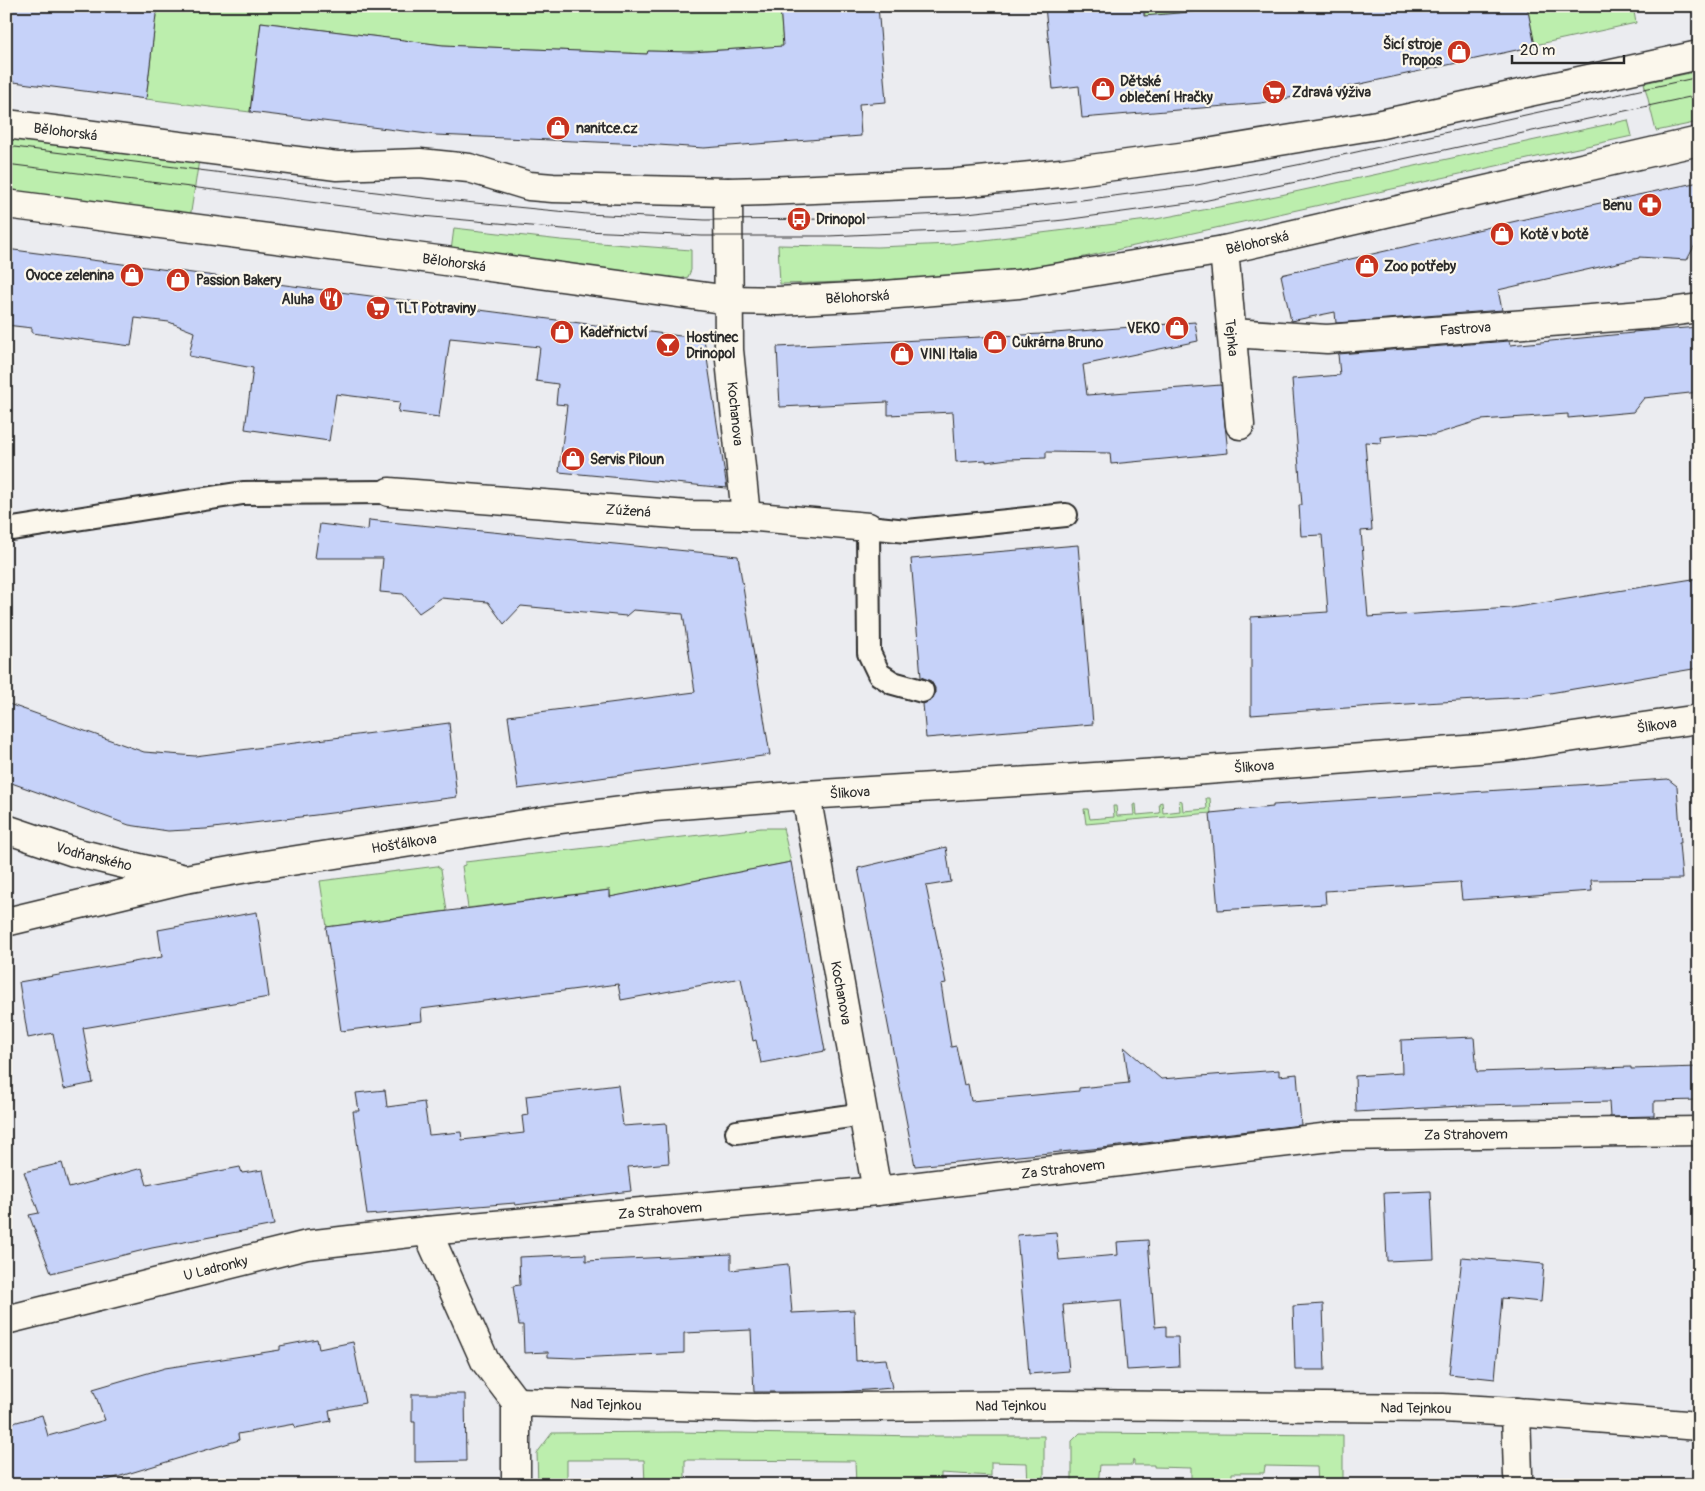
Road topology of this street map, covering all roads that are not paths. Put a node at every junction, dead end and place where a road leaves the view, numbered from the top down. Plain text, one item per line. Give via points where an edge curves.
1 (1699, 55) edge
2 (6, 124) edge
3 (1699, 141) edge
4 (728, 192) junction
5 (6, 204) edge
6 (1224, 250) junction
7 (729, 300) junction
8 (1699, 308) edge
9 (1232, 333) junction
10 (1240, 424) dead end
11 (389, 492) joint
12 (1066, 514) dead end
13 (746, 516) junction
14 (868, 527) junction
15 (6, 530) edge
16 (922, 691) dead end
17 (1699, 719) edge
18 (806, 795) junction
19 (6, 829) edge
20 (185, 879) junction
21 (6, 922) edge
22 (864, 1114) junction
23 (1699, 1130) edge
24 (737, 1132) dead end
25 (878, 1191) junction
26 (427, 1231) junction
27 (6, 1320) edge
28 (516, 1402) junction
29 (1516, 1412) junction
30 (1699, 1426) edge
31 (1518, 1480) edge
32 (516, 1485) edge

1 - 4 street, Bělohorská via 1377,125 1185,157 958,183
2 - 4 street, Bělohorská via 338,166 420,163 468,168 529,186
3 - 6 street, Bělohorská
4 - 7 street, Kochanova
5 - 7 street, Bělohorská
6 - 7 street, Bělohorská via 1019,284 873,296
6 - 9 street, Tejnka
7 - 13 street, Kochanova via 729,350
8 - 9 street, Fastrova via 1327,339
9 - 10 street, Tejnka
11 - 13 street, Zúžená via 688,515
11 - 15 lane via 243,493
12 - 14 lane via 907,531
13 - 14 street, Zúžená
14 - 16 lane via 869,653 879,674 893,683
17 - 18 street, Šlikova via 1504,747 1206,770
18 - 20 street, Hošťálkova via 654,807 544,821
18 - 22 street, Kochanova
19 - 20 street, Vodňanského via 74,852
20 - 21 street, Hošťálkova
22 - 24 lane
22 - 25 street, Kochanova
23 - 25 street, Za Strahovem via 1339,1136
25 - 26 street, Za Strahovem
26 - 27 street, U Ladronky via 307,1245
26 - 28 street via 485,1361
28 - 29 street, Nad Tejnkou via 755,1408 1068,1405 1443,1408
28 - 32 street
29 - 30 street, Nad Tejnkou
29 - 31 street

